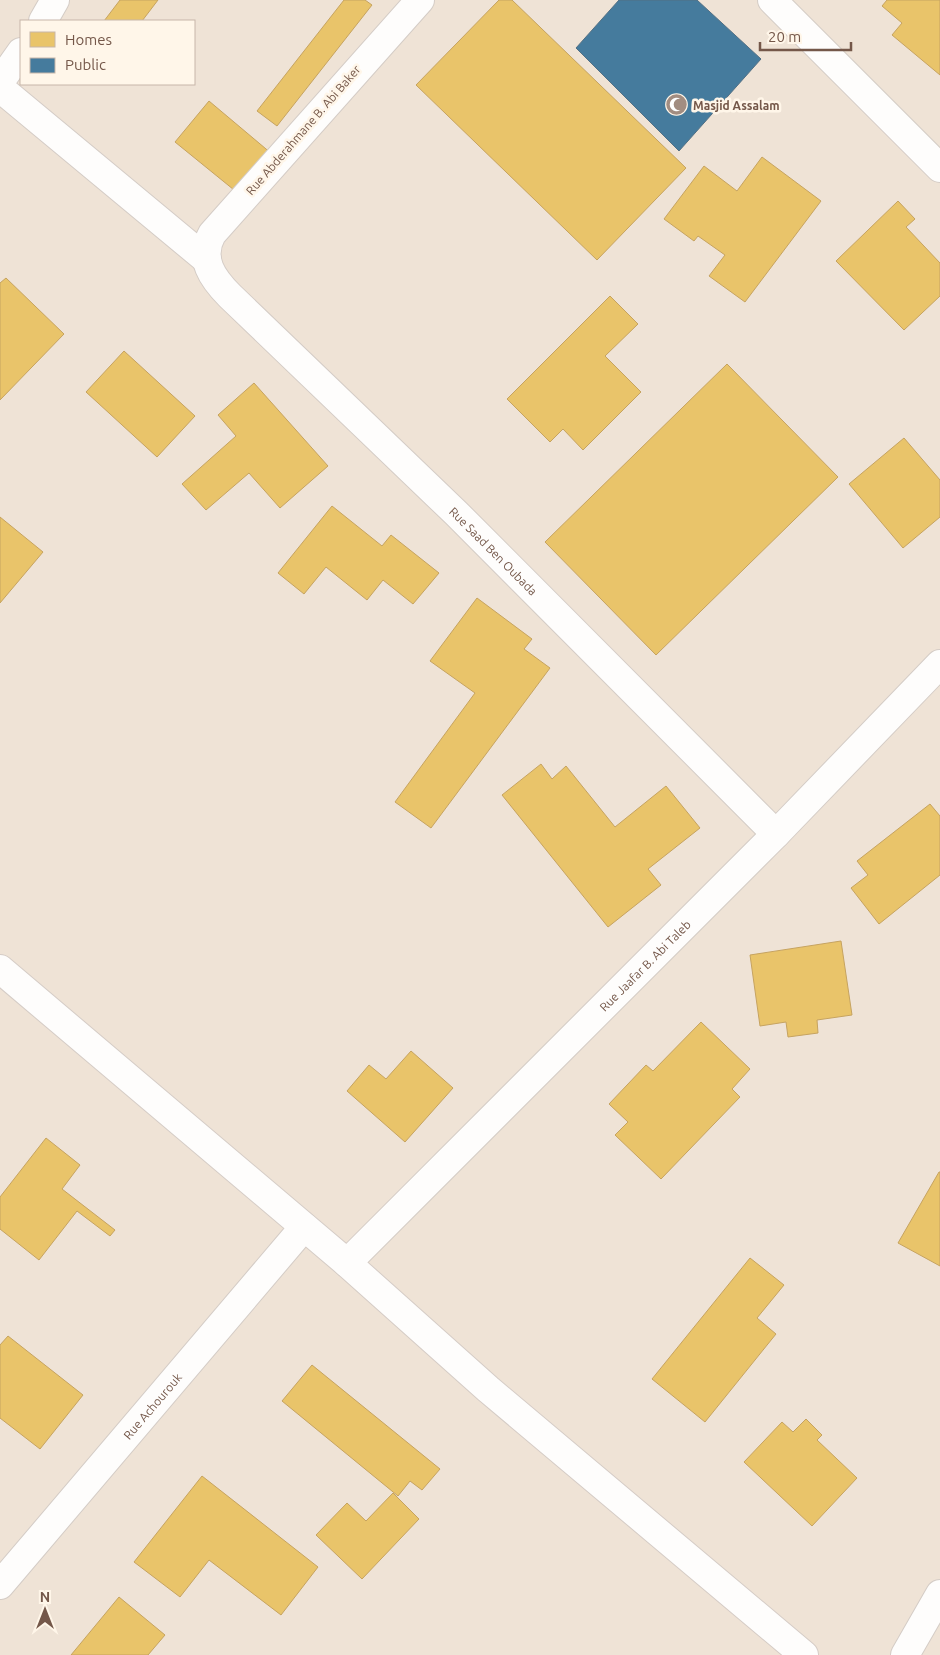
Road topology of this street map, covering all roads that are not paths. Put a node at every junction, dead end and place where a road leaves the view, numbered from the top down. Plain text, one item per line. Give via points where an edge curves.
1 (55, 0) edge
2 (420, 0) edge
3 (772, 0) edge
4 (44, 20) edge
5 (20, 53) edge
6 (0, 82) edge
7 (0, 88) edge
8 (940, 168) edge
9 (208, 265) junction
10 (940, 664) edge
11 (776, 834) junction
12 (0, 969) edge
13 (304, 1227) junction
14 (347, 1263) junction
15 (0, 1584) edge
16 (940, 1594) edge
17 (804, 1655) edge
18 (905, 1655) edge

1 - 4 street
2 - 9 street, Rue Abderahmane B. Abi Baker via 212,234 206,246
3 - 8 street
5 - 6 street
7 - 9 street, Rue Saad Ben Oubada
9 - 11 street, Rue Saad Ben Oubada via 230,296 464,520
10 - 11 street, Rue Jaafar B. Abi Taleb
11 - 14 street, Rue Jaafar B. Abi Taleb
12 - 13 street
13 - 14 street
13 - 15 street, Rue Achourouk
14 - 17 street via 488,1389
16 - 18 street

